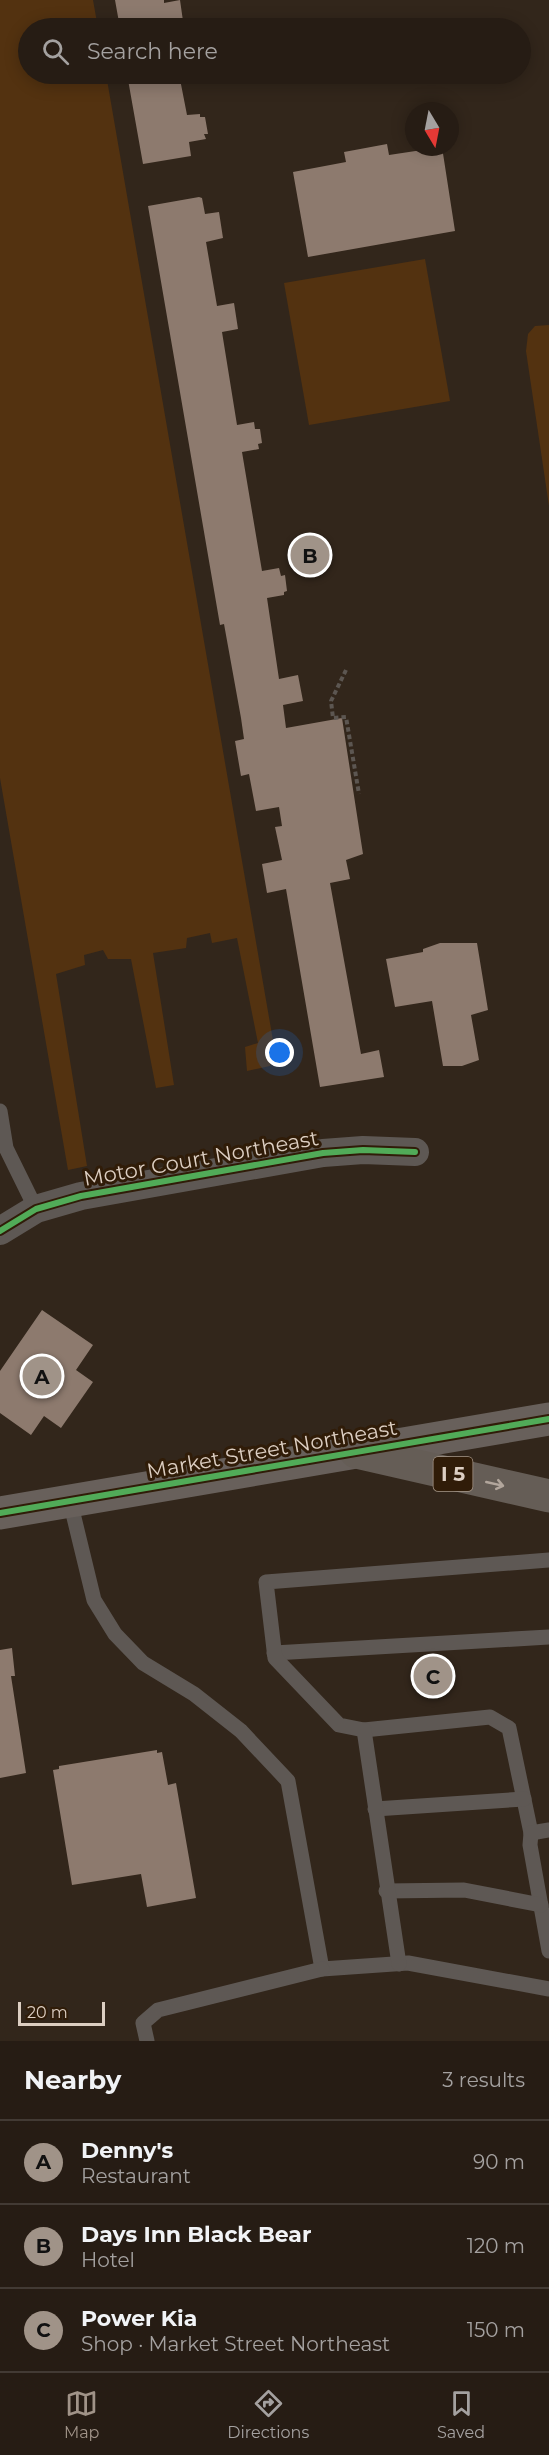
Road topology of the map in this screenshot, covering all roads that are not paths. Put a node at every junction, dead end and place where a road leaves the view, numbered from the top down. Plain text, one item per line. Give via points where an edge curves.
1 (0, 1111) edge
2 (3, 1148) edge
3 (415, 1152) dead end
4 (36, 1209) junction
5 (0, 1231) edge
6 (549, 1419) edge
7 (356, 1452) junction
8 (549, 1496) edge
9 (70, 1501) junction
10 (0, 1513) edge
11 (549, 1560) edge
12 (549, 1637) edge
13 (274, 1653) junction
14 (364, 1730) junction
15 (524, 1799) junction
16 (375, 1809) junction
17 (549, 1830) edge
18 (531, 1833) junction
19 (386, 1891) junction
20 (541, 1905) junction
21 (549, 1951) edge
22 (399, 1964) junction
23 (322, 1969) junction
24 (549, 1989) edge
25 (147, 2041) edge

1 - 2 lane
2 - 4 lane
3 - 4 street, Motor Court Northeast via 323,1153 81,1196
4 - 5 street, Motor Court Northeast
6 - 7 main road, Market Street Northeast
7 -> 8 highway, I 5
7 - 9 main road, Market Street Northeast
9 - 10 main road, Market Street Northeast
9 - 23 lane via 94,1600 115,1634 143,1663 194,1694 241,1731 288,1781
11 - 13 lane via 266,1582
12 - 13 lane
13 - 14 lane via 298,1685 339,1725
14 - 15 lane via 490,1717 509,1728
14 - 16 lane
15 - 16 lane
15 - 18 lane
16 - 19 lane
17 - 18 lane
18 - 20 lane
19 - 20 lane via 464,1890
19 - 22 lane
20 - 21 lane
22 - 23 lane
22 - 24 lane
23 - 25 lane via 158,2010 143,2023

